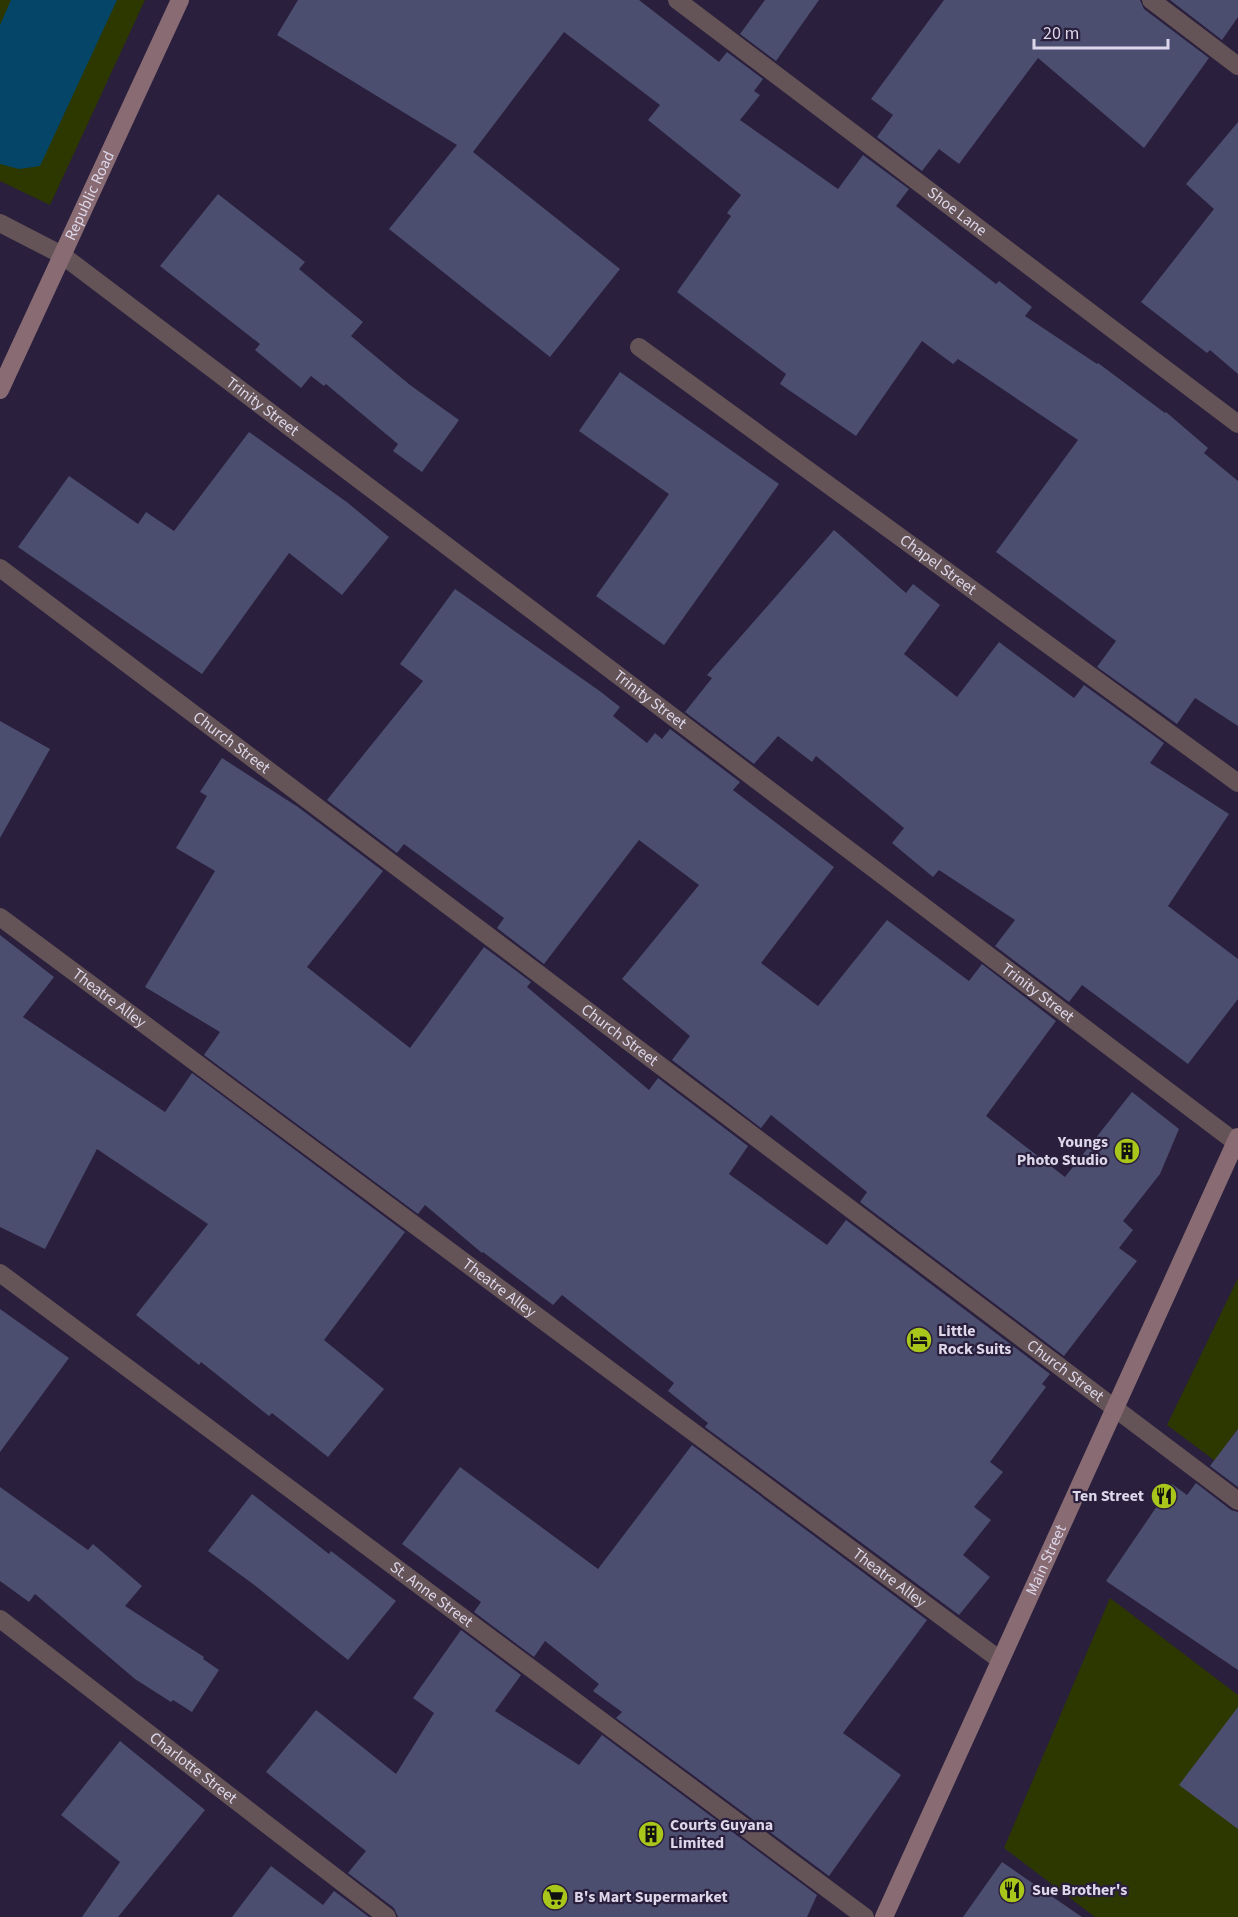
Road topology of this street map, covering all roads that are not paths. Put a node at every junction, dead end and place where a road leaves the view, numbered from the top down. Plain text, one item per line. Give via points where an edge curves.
1 (180, 0) edge
2 (677, 0) edge
3 (1151, 0) edge
4 (1238, 66) edge
5 (0, 223) edge
6 (62, 255) junction
7 (639, 347) dead end
8 (0, 390) edge
9 (1238, 424) edge
10 (0, 568) edge
11 (1238, 783) edge
12 (0, 917) edge
13 (1237, 1141) edge
14 (0, 1273) edge
15 (1115, 1408) junction
16 (1238, 1501) edge
17 (0, 1619) edge
18 (1000, 1660) junction
19 (387, 1917) edge
20 (865, 1917) edge
21 (884, 1917) edge

1 - 6 street, Republic Road
2 - 9 street, Shoe Lane
3 - 4 street
5 - 6 street, Trinity Street
6 - 8 street, Republic Road
6 - 13 street, Trinity Street
7 - 11 street, Chapel Street
10 - 15 street, Church Street
12 - 18 street, Theatre Alley
13 - 15 street, Main Street
14 - 20 street, St. Anne Street
15 - 16 street, Church Street
15 - 18 street, Main Street
17 - 19 street, Charlotte Street
18 - 21 street, Main Street

